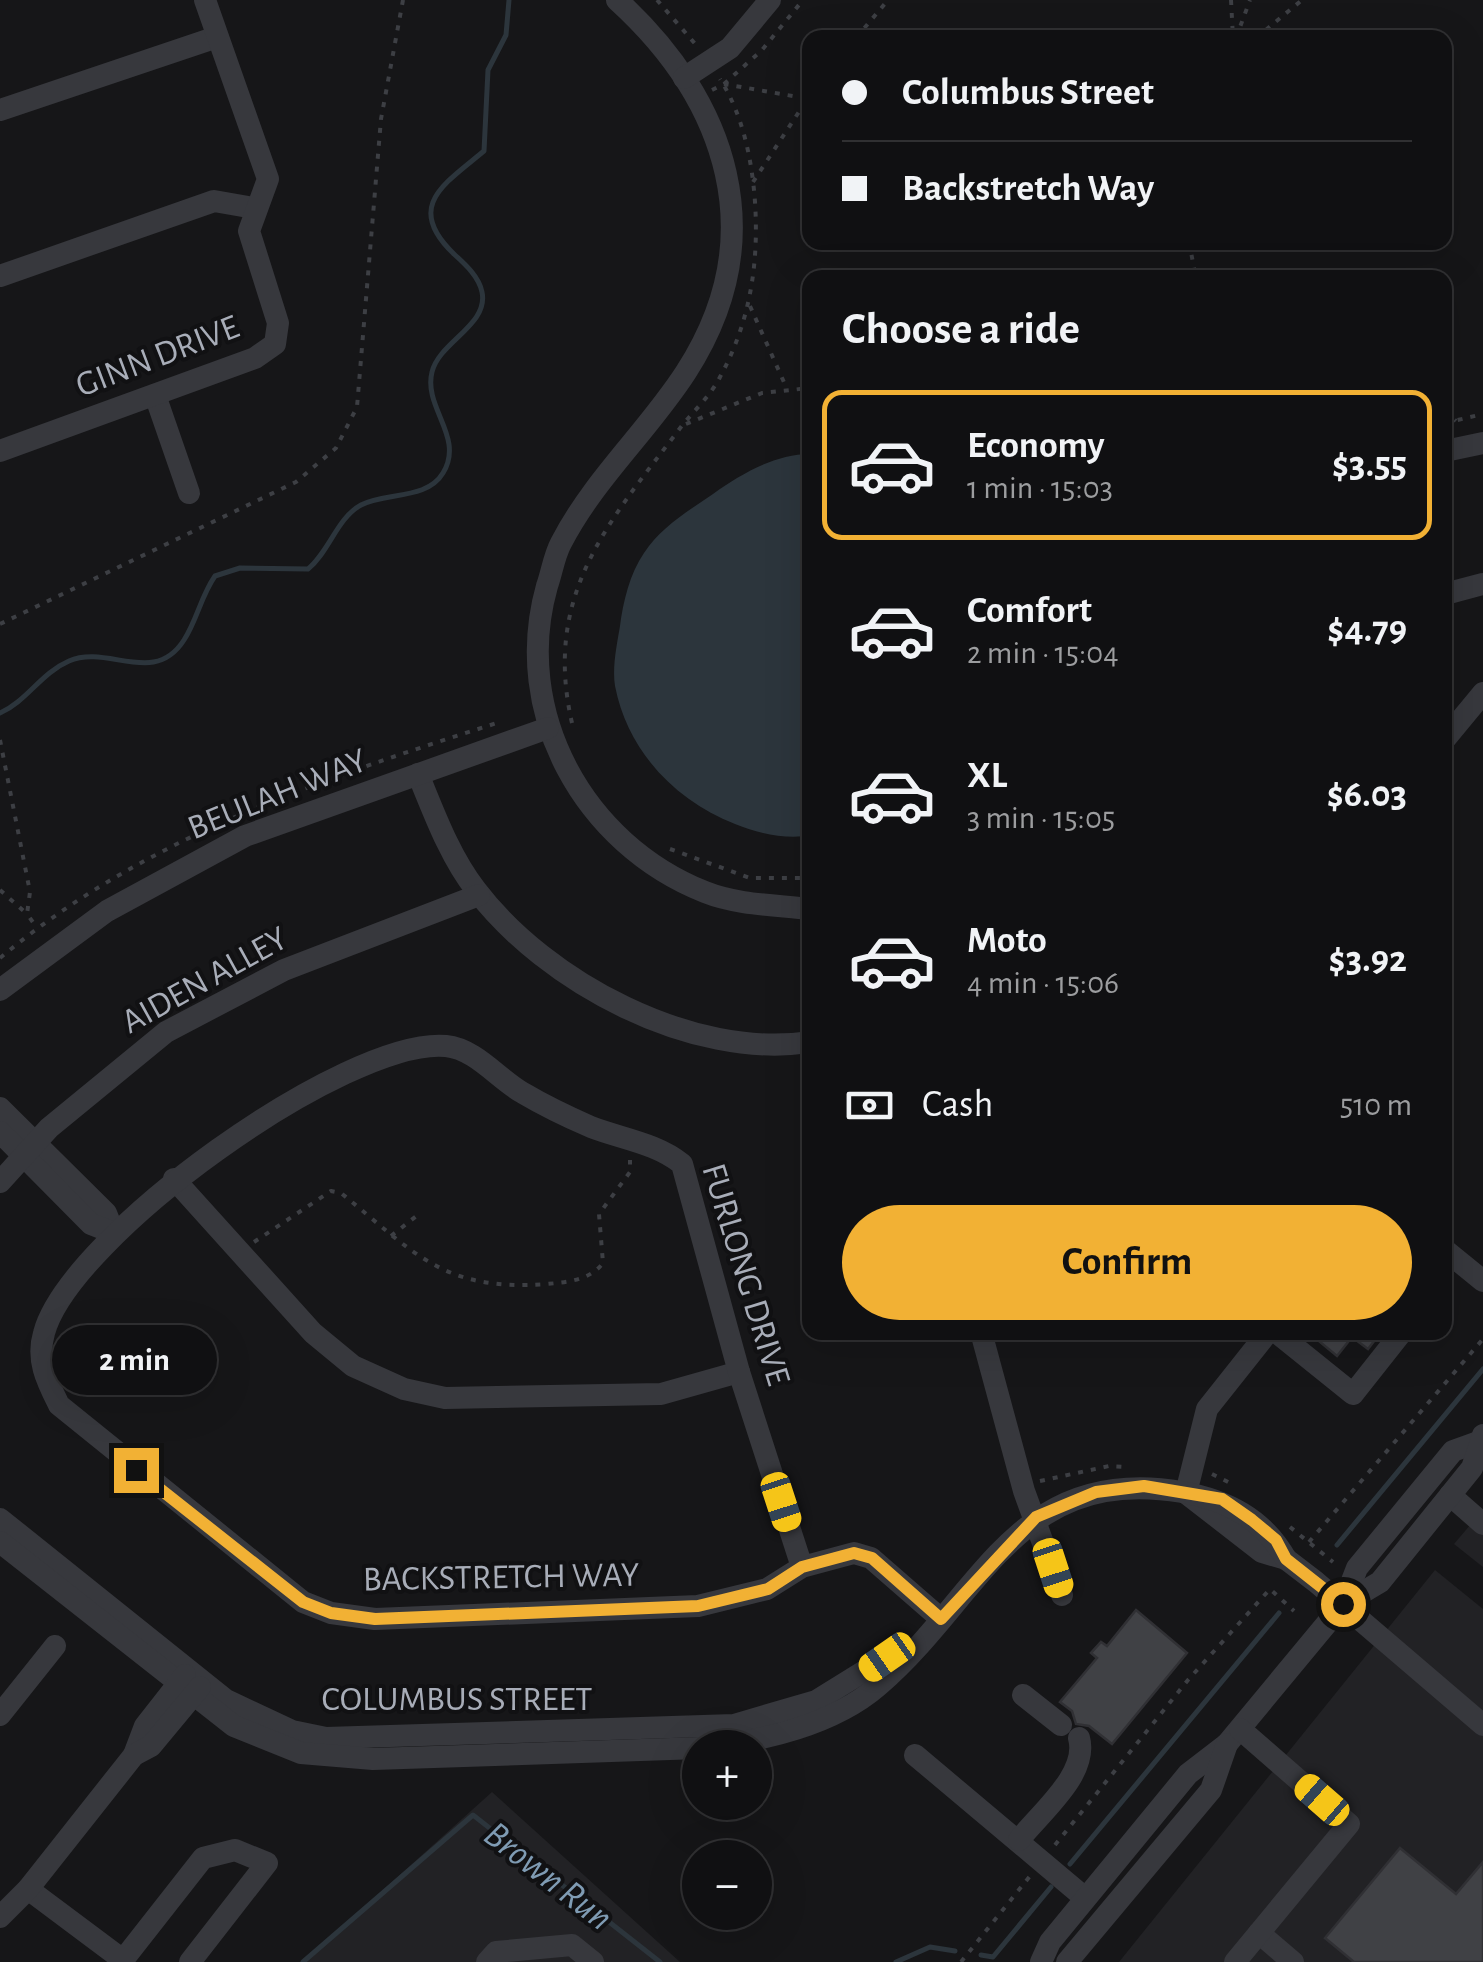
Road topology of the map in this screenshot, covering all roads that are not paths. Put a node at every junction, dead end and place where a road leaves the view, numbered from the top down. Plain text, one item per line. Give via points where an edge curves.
1 (204, 0) edge
2 (617, 0) edge
3 (770, 0) edge
4 (217, 37) junction
5 (691, 87) junction
6 (0, 110) edge
7 (254, 208) junction
8 (0, 276) edge
9 (155, 394) junction
10 (1483, 444) edge
11 (1452, 449) edge
12 (0, 451) edge
13 (190, 493) dead end
14 (1483, 584) edge
15 (1452, 592) edge
16 (1483, 692) edge
17 (548, 728) junction
18 (1452, 730) edge
19 (418, 774) junction
20 (479, 894) junction
21 (802, 908) edge
22 (0, 990) edge
23 (802, 1042) edge
24 (0, 1108) edge
25 (0, 1132) edge
26 (29, 1150) junction
27 (174, 1179) junction
28 (0, 1182) edge
29 (114, 1233) junction
30 (1452, 1264) edge
31 (1483, 1281) edge
32 (983, 1340) edge
33 (1262, 1340) edge
34 (1286, 1340) edge
35 (1396, 1340) edge
36 (739, 1372) junction
37 (1480, 1438) edge
38 (1186, 1493) junction
39 (1450, 1496) junction
40 (1036, 1517) junction
41 (0, 1518) edge
42 (1483, 1524) edge
43 (0, 1542) edge
44 (802, 1567) junction
45 (1062, 1595) dead end
46 (1343, 1604) junction
47 (941, 1619) junction
48 (56, 1646) dead end
49 (909, 1654) junction
50 (191, 1683) junction
51 (1024, 1695) dead end
52 (0, 1716) edge
53 (1483, 1725) edge
54 (772, 1735) edge
55 (1234, 1737) junction
56 (682, 1749) edge
57 (915, 1754) dead end
58 (1019, 1840) junction
59 (28, 1889) junction
60 (1085, 1898) junction
61 (0, 1917) edge
62 (1259, 1933) junction
63 (124, 1961) edge
64 (190, 1962) edge
65 (487, 1962) edge
66 (593, 1962) edge
67 (1041, 1962) edge
68 (1068, 1962) edge
69 (1235, 1962) edge
70 (1293, 1962) edge

1 - 4 street, GINN DRIVE
2 - 5 street via 659,41
3 - 5 street
4 - 6 street
4 - 7 street, GINN DRIVE via 268,179
5 - 17 street via 728,169 726,276 689,368 590,494 559,546 537,633
7 - 8 street via 214,201
7 - 9 street, GINN DRIVE via 248,231 278,323 275,344 255,358
9 - 12 street, GINN DRIVE
9 - 13 street
10 - 11 street
14 - 15 street
16 - 18 street
17 - 19 street, BEULAH WAY
17 - 21 street via 582,794 641,856 708,894
19 - 20 street
19 - 22 street, BEULAH WAY via 245,836 107,912
20 - 23 street via 573,980 629,1010 693,1032
20 - 26 street, AIDEN ALLEY via 284,970 166,1032
24 - 26 street
25 - 26 street
26 - 28 street, AIDEN ALLEY
26 - 29 street via 106,1213
27 - 29 street, FURLONG DRIVE
27 - 36 street via 314,1333 354,1366 404,1389 444,1398 662,1394
27 - 36 street, FURLONG DRIVE via 312,1093 390,1056 426,1047 466,1050 520,1092 654,1146 682,1164
29 - 44 street, BACKSTRETCH WAY via 57,1301 44,1333 40,1360 54,1394 81,1426 303,1602 375,1619 698,1606 768,1589
30 - 31 street
32 - 40 street
33 - 38 street via 1208,1409
34 - 35 street via 1353,1394
36 - 44 street, FURLONG DRIVE
37 - 39 street via 1472,1468
37 - 46 street via 1453,1451 1357,1568
38 - 40 street, COLUMBUS STREET via 1144,1486 1096,1492
38 - 46 street
39 - 42 street
39 - 46 street via 1380,1582
40 - 45 street
40 - 47 street, COLUMBUS STREET
41 - 50 street, COLUMBUS STREET
43 - 50 street, COLUMBUS STREET
44 - 47 street, BACKSTRETCH WAY via 838,1555 872,1558
46 - 53 street
46 - 55 street
47 - 49 street, COLUMBUS STREET
48 - 52 street
49 - 50 street, COLUMBUS STREET via 887,1657 816,1701 734,1726 688,1730 326,1738 251,1715
49 - 54 street, COLUMBUS STREET via 876,1688
50 - 56 street, COLUMBUS STREET via 234,1726 284,1748 331,1758
50 - 59 street via 146,1726 134,1755
51 - 58 street via 1070,1731 1082,1752 1077,1768
55 - 60 street via 1188,1774
55 - 62 street via 1349,1824
55 - 68 street via 1211,1790
57 - 58 street
58 - 60 street
59 - 61 street
59 - 63 street
60 - 67 street
62 - 69 street
62 - 70 street
63 - 64 street via 202,1858 236,1850 267,1863
65 - 66 street via 496,1952 572,1945

